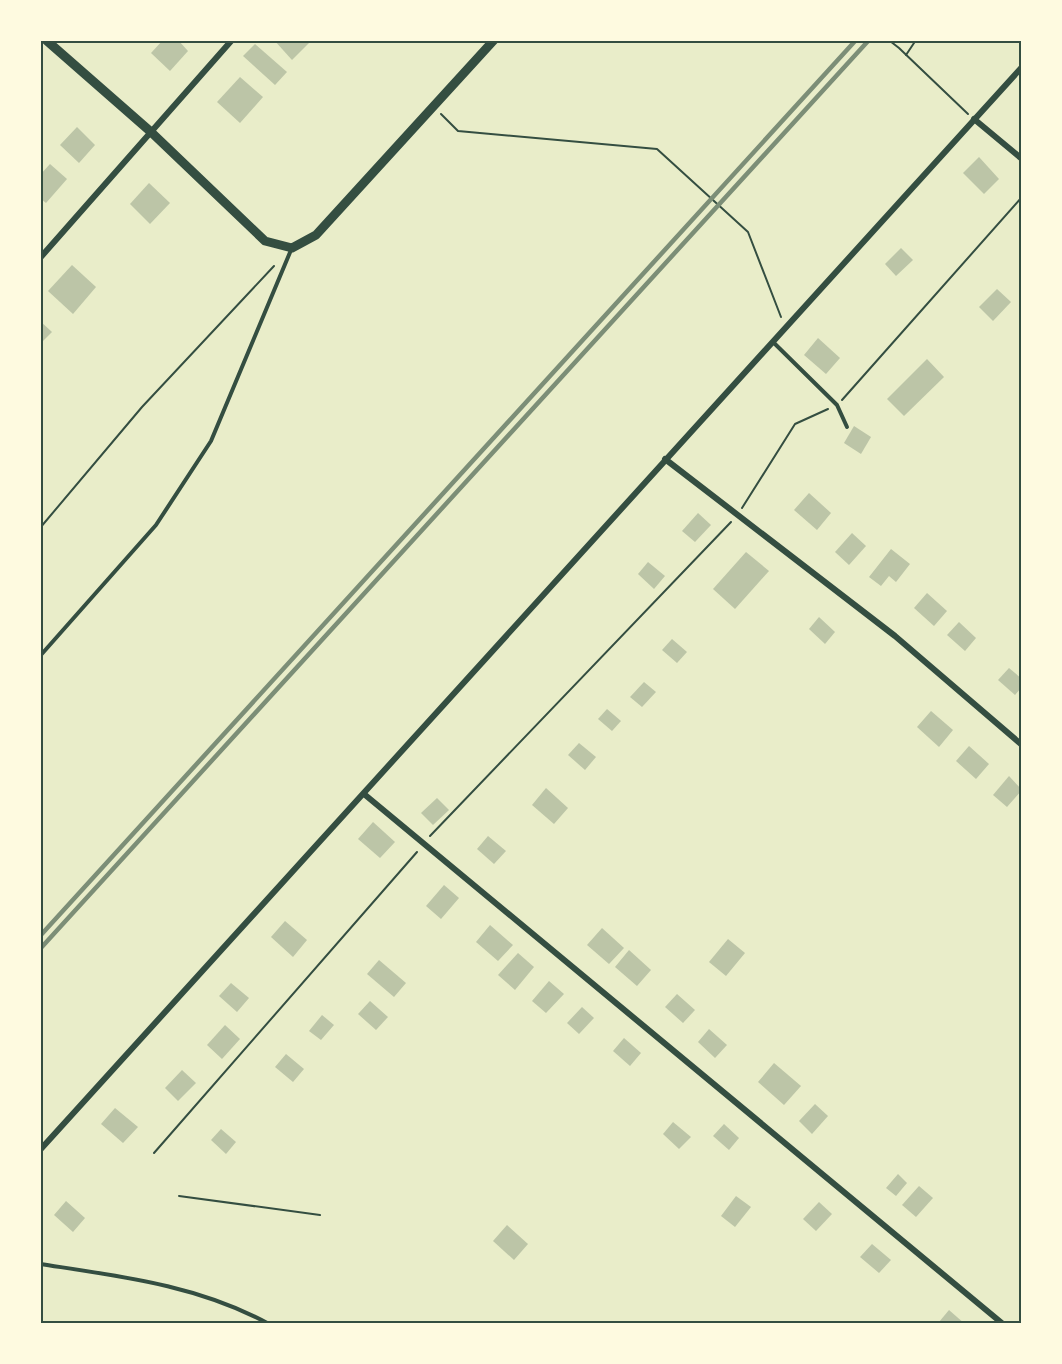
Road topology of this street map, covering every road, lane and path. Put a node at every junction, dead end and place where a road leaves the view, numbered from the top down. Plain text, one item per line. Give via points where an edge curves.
1 (46, 40) edge
2 (232, 40) edge
3 (494, 40) edge
4 (916, 40) edge
5 (877, 42) dead end
6 (906, 55) junction
7 (1022, 66) edge
8 (432, 106) junction
9 (974, 119) junction
10 (151, 132) junction
11 (1022, 159) edge
12 (1022, 197) edge
13 (292, 248) junction
14 (40, 258) edge
15 (277, 262) dead end
16 (785, 328) junction
17 (772, 341) junction
18 (837, 405) junction
19 (847, 427) dead end
20 (665, 459) junction
21 (736, 516) junction
22 (40, 528) edge
23 (40, 656) edge
24 (1022, 745) edge
25 (364, 794) junction
26 (423, 844) junction
27 (40, 1150) edge
28 (154, 1153) dead end
29 (179, 1196) dead end
30 (320, 1215) dead end
31 (40, 1264) edge
32 (269, 1323) edge
33 (1003, 1323) edge

1 - 10 street
2 - 10 street
3 - 8 street
4 - 6 path
5 - 6 path via 890,41
6 - 9 path
7 - 9 street
8 - 13 street via 316,235
8 - 16 path via 458,131 657,149 748,232
9 - 11 street
9 - 16 street
10 - 13 street via 265,241
10 - 14 street
12 - 18 path
13 - 23 lane via 212,441 156,525
15 - 22 path via 142,407
16 - 17 street
17 - 18 lane
17 - 20 street
18 - 19 lane
18 - 21 path via 795,424
20 - 21 street
20 - 25 street
21 - 24 street via 895,636
21 - 26 path
25 - 26 street
25 - 27 street
26 - 28 path
26 - 33 street
29 - 30 path
31 - 32 lane via 158,1282 241,1308

